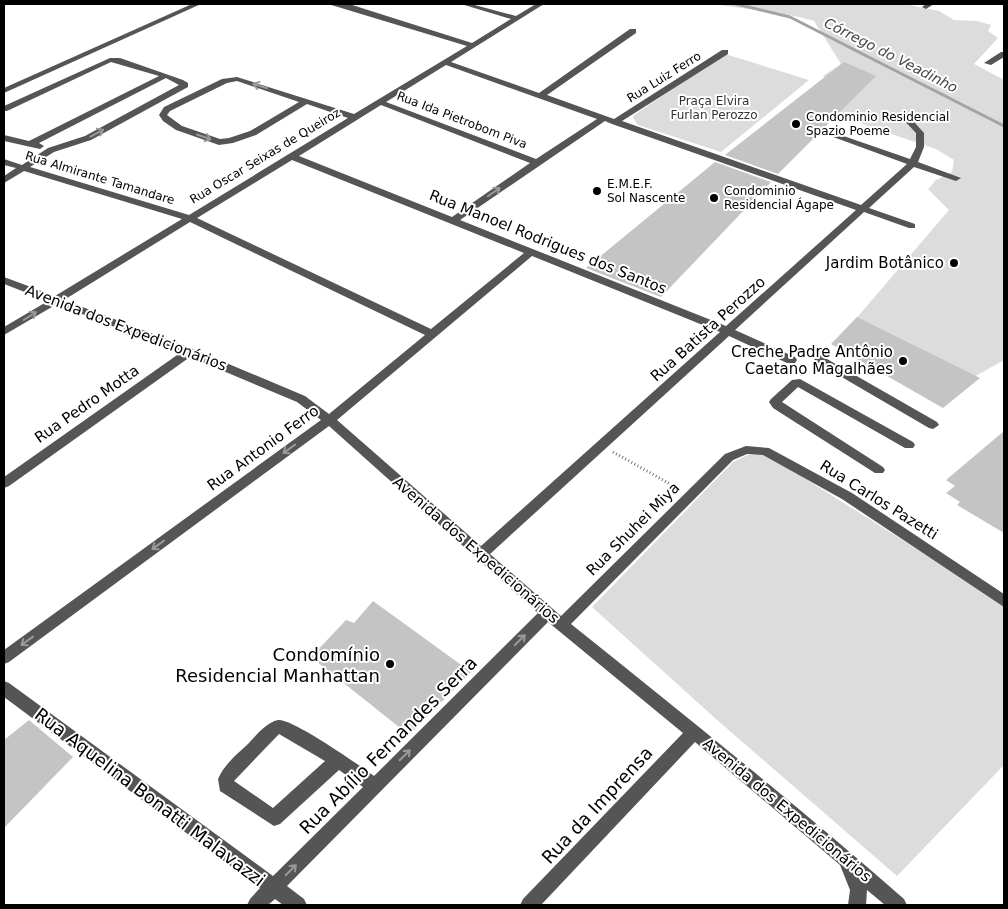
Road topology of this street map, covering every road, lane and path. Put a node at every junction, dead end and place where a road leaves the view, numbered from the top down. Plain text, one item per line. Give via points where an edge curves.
1 (197, 4) edge
2 (332, 4) edge
3 (464, 4) edge
4 (541, 4) edge
5 (516, 18) junction
6 (633, 31) dead end
7 (472, 45) junction
8 (725, 52) dead end
9 (1004, 54) edge
10 (444, 62) junction
11 (988, 63) dead end
12 (164, 76) junction
13 (4, 91) edge
14 (540, 96) junction
15 (307, 101) junction
16 (379, 102) junction
17 (4, 109) edge
18 (904, 116) dead end
19 (354, 117) junction
20 (604, 118) junction
21 (615, 122) junction
22 (829, 134) dead end
23 (4, 138) edge
24 (32, 143) junction
25 (51, 150) junction
26 (291, 156) junction
27 (4, 162) edge
28 (537, 162) junction
29 (912, 163) junction
30 (24, 168) junction
31 (956, 178) dead end
32 (4, 180) edge
33 (863, 209) junction
34 (189, 218) junction
35 (454, 220) junction
36 (912, 226) dead end
37 (530, 252) junction
38 (4, 280) edge
39 (55, 300) junction
40 (728, 331) junction
41 (4, 332) edge
42 (432, 334) junction
43 (189, 352) junction
44 (820, 359) dead end
45 (792, 360) dead end
46 (329, 420) junction
47 (933, 425) dead end
48 (601, 445) junction
49 (909, 445) dead end
50 (729, 457) joint
51 (878, 470) dead end
52 (4, 483) edge
53 (690, 496) junction
54 (481, 554) junction
55 (1004, 601) edge
56 (548, 613) junction
57 (561, 625) junction
58 (4, 658) edge
59 (4, 688) edge
60 (694, 732) junction
61 (338, 760) junction
62 (374, 786) junction
63 (846, 858) junction
64 (273, 888) junction
65 (256, 905) edge
66 (298, 905) edge
67 (529, 905) edge
68 (857, 905) edge
69 (898, 905) edge

1 - 13 street
2 - 7 street
3 - 5 street
4 - 5 street, Rua Oscar Seixas de Queiroz
5 - 7 street, Rua Oscar Seixas de Queiroz
6 - 14 street
7 - 10 street, Rua Oscar Seixas de Queiroz
8 - 21 street, Rua Luiz Ferro
9 - 11 street
10 - 14 street
10 - 16 street, Rua Oscar Seixas de Queiroz
12 - 17 street via 110,60
12 - 24 street
25 -> 12 street via 88,138 184,85
14 - 20 street
15 -> 15 street via 242,80 231,80 167,108 163,115 173,126 225,142 240,139
15 - 19 street
16 - 19 street, Rua Oscar Seixas de Queiroz
16 - 28 street, Rua Ida Pietrobom Piva
18 - 29 street, Rua Batista Perozzo via 920,132 920,147
19 - 26 street, Rua Oscar Seixas de Queiroz
20 - 21 street
20 - 28 street
21 - 33 street
22 - 29 street
23 - 24 street
24 - 25 street
25 - 30 street
26 - 34 street, Rua Oscar Seixas de Queiroz
26 - 35 street, Rua Manoel Rodrigues dos Santos
27 - 30 street, Rua Almirante Tamandare
35 -> 28 street
29 - 31 street
29 - 33 street, Rua Batista Perozzo
30 - 32 street
30 - 34 street, Rua Almirante Tamandare
33 - 36 street
33 - 40 street, Rua Batista Perozzo
34 - 39 street, Rua Oscar Seixas de Queiroz
34 - 42 street, Rua Almirante Tamandare
35 - 37 street, Rua Manoel Rodrigues dos Santos
37 - 40 street, Rua Manoel Rodrigues dos Santos
37 - 42 street, Rua Antonio Ferro
38 - 39 street, Avenida dos Expedicionários
41 -> 39 street, Rua Oscar Seixas de Queiroz
39 - 43 street, Avenida dos Expedicionários
40 - 45 street, Rua Manoel Rodrigues dos Santos
40 - 48 street, Rua Batista Perozzo
42 - 46 street, Rua Antonio Ferro
43 - 46 street, Avenida dos Expedicionários via 301,399
43 - 52 street, Rua Pedro Motta
44 - 47 street
46 - 54 street, Avenida dos Expedicionários
46 -> 58 street, Rua Antonio Ferro
48 - 53 path
48 - 54 street, Rua Batista Perozzo
49 - 51 street via 800,383 775,402
50 - 53 street, Rua Shuhei Miya
50 - 55 street, Rua Carlos Pazetti via 746,450 765,450 847,496
53 - 57 street, Rua Shuhei Miya
54 - 56 street, Avenida dos Expedicionários
56 - 57 street, Avenida dos Expedicionários
62 -> 56 street, Rua Abílio Fernandes Serra
57 - 60 street, Avenida dos Expedicionários
59 - 64 street, Rua Aquelina Bonatti Malavazzi
60 - 63 street, Avenida dos Expedicionários
60 - 67 street, Rua da Imprensa
61 - 61 street via 279,727 232,770 226,786 274,818
61 - 62 street
64 -> 62 street, Rua Abílio Fernandes Serra
63 - 68 street via 856,878 860,896
63 - 69 street, Avenida dos Expedicionários
64 - 65 street, Rua Abílio Fernandes Serra
64 - 66 street, Rua Aquelina Bonatti Malavazzi

